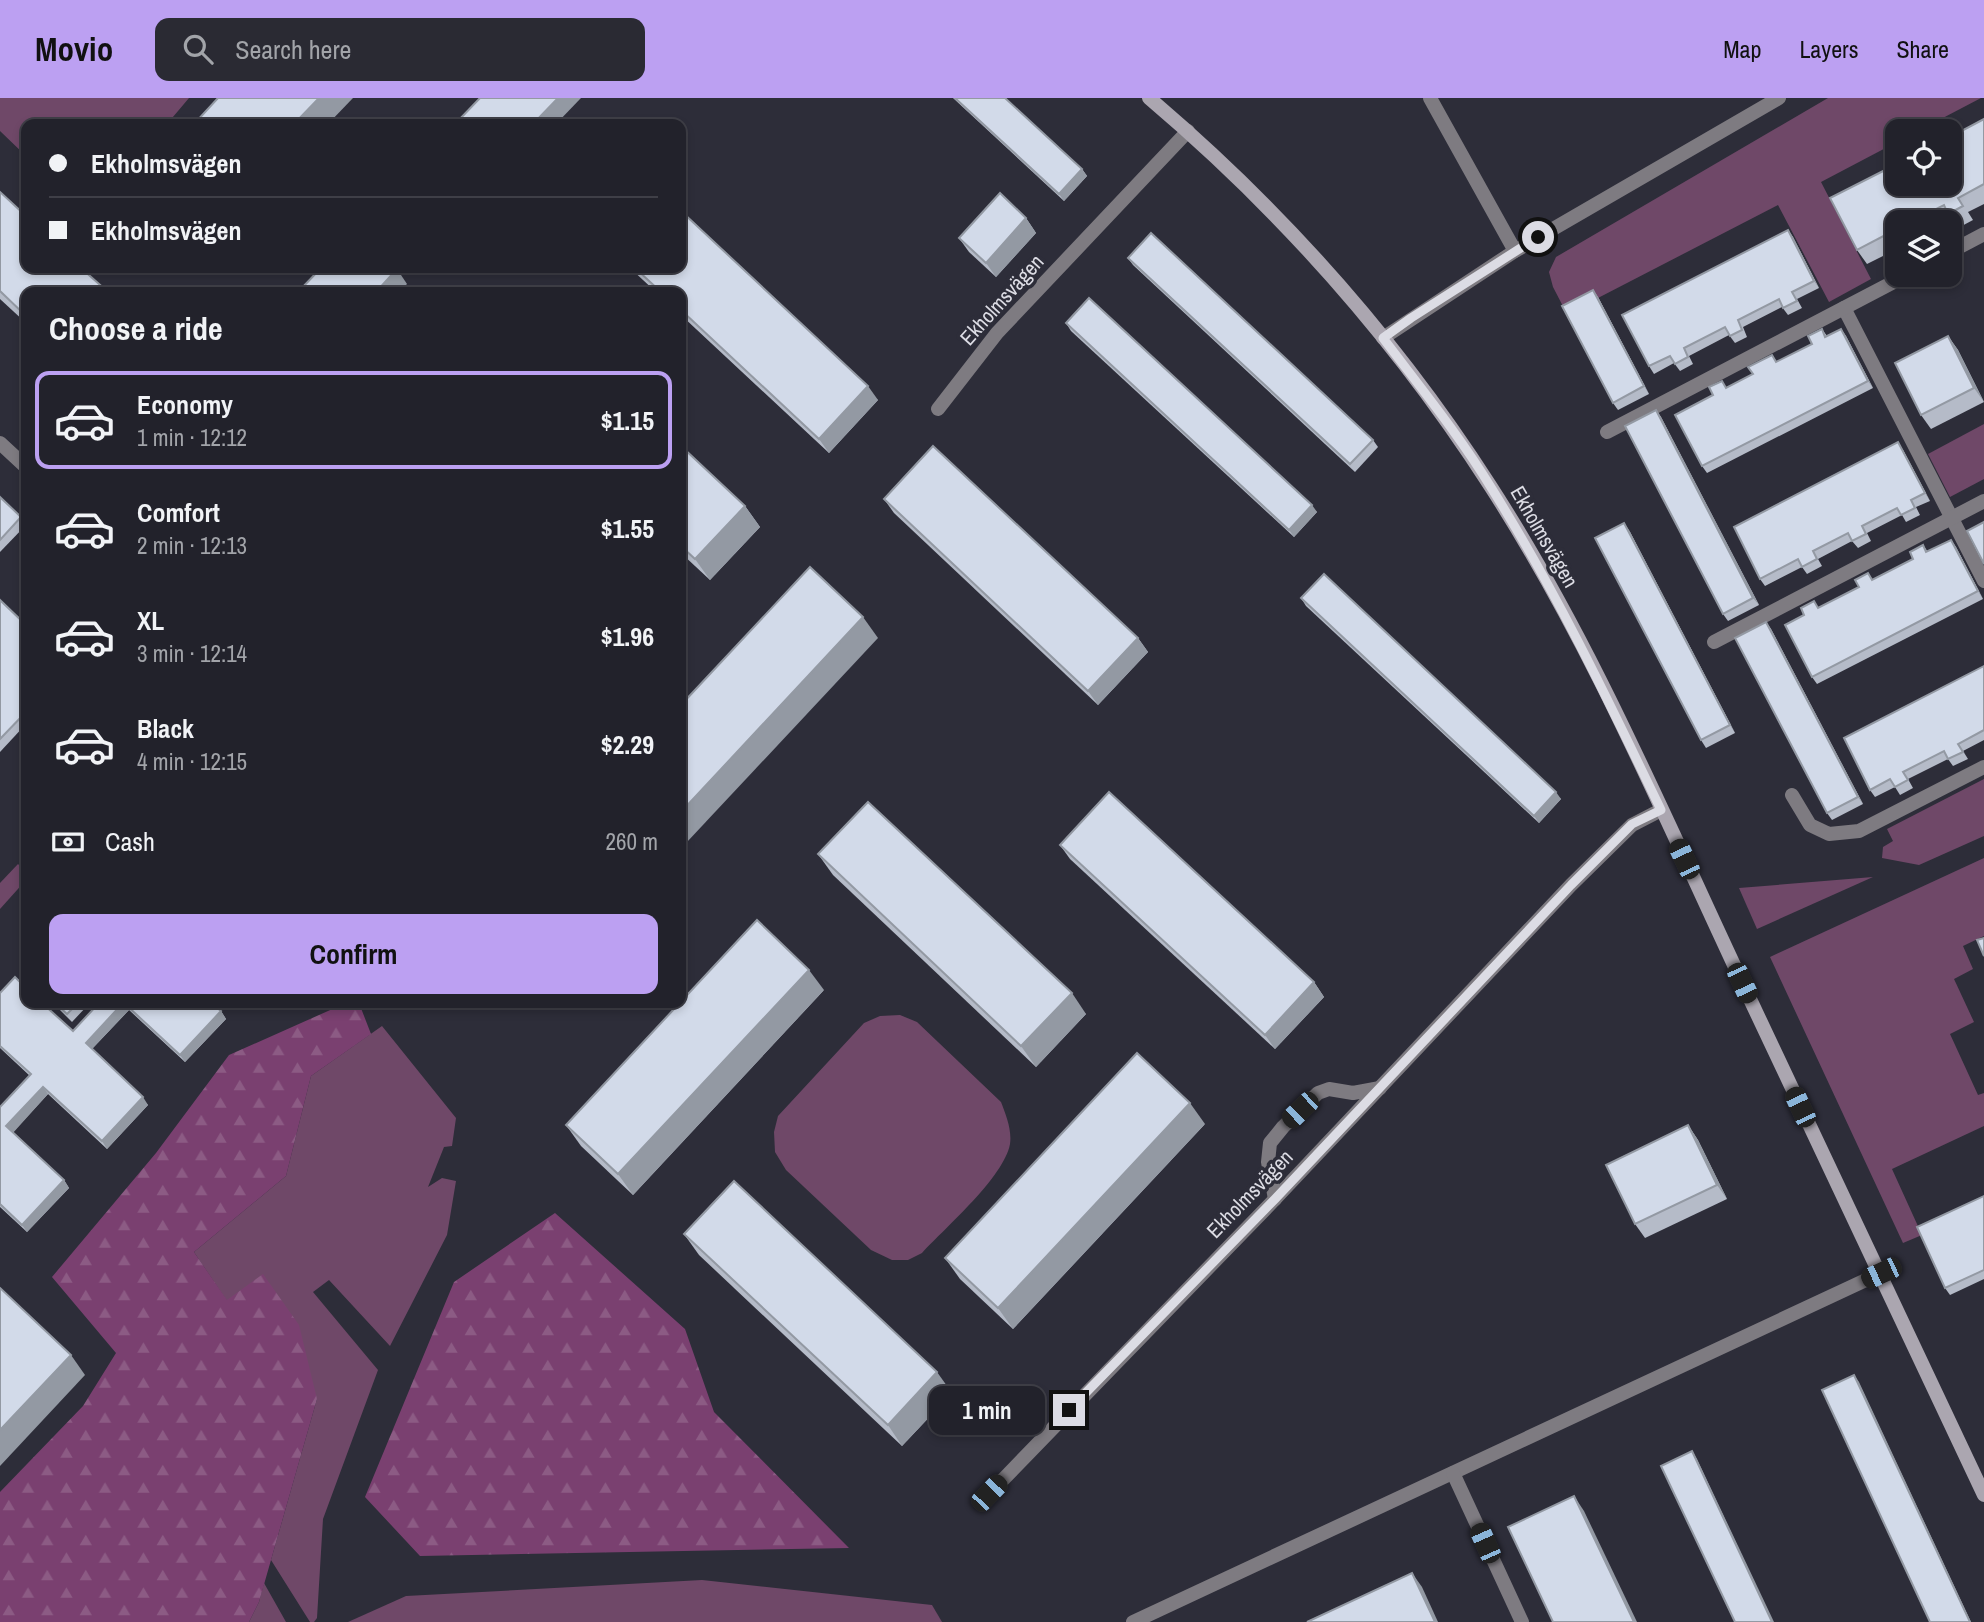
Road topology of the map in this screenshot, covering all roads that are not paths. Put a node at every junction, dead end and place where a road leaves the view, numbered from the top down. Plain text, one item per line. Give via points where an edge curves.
1 (1149, 98) edge
2 (1430, 98) edge
3 (1772, 100) edge
4 (1188, 131) junction
5 (1984, 234) edge
6 (1962, 246) edge
7 (1515, 251) junction
8 (1885, 287) edge
9 (1844, 308) junction
10 (1383, 338) junction
11 (938, 409) dead end
12 (1607, 432) dead end
13 (0, 443) edge
14 (21, 462) edge
15 (1984, 500) edge
16 (1952, 517) junction
17 (1984, 581) edge
18 (1714, 642) dead end
19 (1984, 767) edge
20 (1792, 795) dead end
21 (1661, 810) junction
22 (1381, 1088) junction
23 (1275, 1199) junction
24 (1881, 1273) junction
25 (1453, 1473) junction
26 (989, 1493) dead end
27 (1984, 1495) edge
28 (1133, 1622) edge
29 (1522, 1622) edge

1 - 4 street, Ekholmsvägen
2 - 7 street
3 - 7 street
4 - 10 street, Ekholmsvägen via 1312,254
4 - 11 street, Ekholmsvägen via 997,333
5 - 6 street
7 - 10 street
8 - 9 street
9 - 12 street
9 - 16 street
10 - 21 street, Ekholmsvägen via 1491,487 1540,570 1590,660
13 - 14 street
15 - 16 street
16 - 17 street
16 - 18 street
19 - 20 street via 1859,831 1829,834 1810,825
21 - 22 street, Ekholmsvägen via 1632,824
21 - 24 street, Ekholmsvägen
22 - 23 street, Ekholmsvägen
22 - 23 street via 1318,1093 1283,1127 1270,1143 1268,1162
23 - 26 street, Ekholmsvägen
24 - 25 street
24 - 27 street, Ekholmsvägen
25 - 28 street
25 - 29 street

